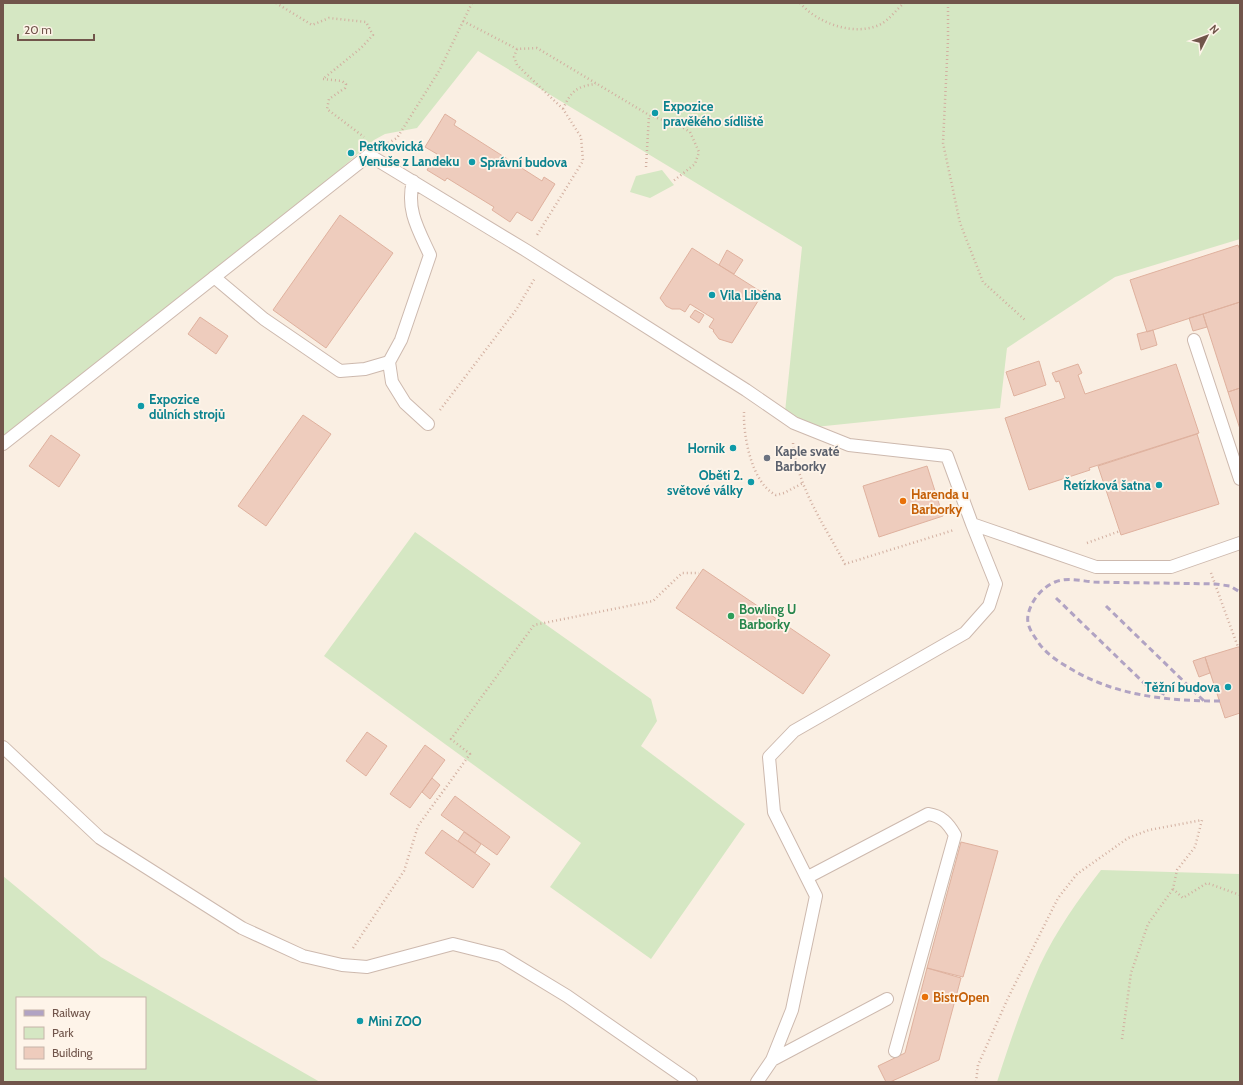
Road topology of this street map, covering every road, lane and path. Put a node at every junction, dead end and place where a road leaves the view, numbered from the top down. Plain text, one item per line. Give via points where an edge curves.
1 (276, 3) edge
2 (472, 3) edge
3 (800, 3) edge
4 (904, 3) edge
5 (948, 3) edge
6 (463, 21) junction
7 (518, 49) junction
8 (598, 84) junction
9 (563, 109) junction
10 (649, 115) junction
11 (353, 127) dead end
12 (369, 156) junction
13 (646, 168) dead end
14 (413, 181) junction
15 (672, 182) dead end
16 (527, 250) junction
17 (214, 277) junction
18 (532, 283) dead end
19 (1025, 320) dead end
20 (1194, 340) dead end
21 (389, 362) junction
22 (746, 390) junction
23 (794, 423) junction
24 (428, 424) joint
25 (3, 444) edge
26 (1240, 479) edge
27 (803, 483) junction
28 (972, 524) junction
29 (1120, 531) dead end
30 (1113, 534) dead end
31 (1240, 543) edge
32 (1205, 556) junction
33 (699, 573) dead end
34 (1238, 647) dead end
35 (3, 747) edge
36 (808, 877) junction
37 (1173, 889) junction
38 (1240, 895) edge
39 (342, 965) junction
40 (887, 999) dead end
41 (1122, 1039) dead end
42 (895, 1051) dead end
43 (772, 1060) junction
44 (691, 1082) edge
45 (757, 1082) edge
46 (976, 1082) edge

1 - 11 path via 312,25 329,18 366,22 373,35 323,79 342,81 346,84 345,88 330,99 327,109
2 - 6 path
3 - 4 path via 826,22 844,29 863,30 882,24
5 - 19 path via 943,143 960,223 983,282
6 - 7 path
6 - 12 path via 439,71 397,138
7 - 8 path via 536,48
7 - 9 path via 514,57 517,64
8 - 9 path via 582,85 570,95
8 - 10 path
9 - 16 path via 581,137 583,161
10 - 13 path
10 - 15 path via 682,126 690,132 699,152 695,164
12 - 14 lane
12 - 17 lane
14 - 16 lane
14 - 21 lane via 410,206 418,231 430,255 401,340
16 - 22 lane
17 - 21 lane via 264,319 340,371 365,369
17 - 25 lane
18 - 24 path via 516,310
20 - 26 lane
21 - 24 lane via 392,382 405,403
22 - 23 lane
22 - 27 path via 745,436 760,480 769,492 776,495
23 - 27 path via 794,455
23 - 28 lane via 849,445 947,456
27 - 28 path via 844,564
28 - 32 lane via 1096,567 1171,567
28 - 36 lane via 996,584 989,606 965,633 794,731 769,757 774,812
29 - 30 path
31 - 32 lane
32 - 34 path
33 - 39 path via 682,573 654,601 534,625 451,739 470,754 418,826 404,871
35 - 39 lane via 100,838 242,928 303,956
36 - 42 lane via 928,814 938,815 949,824 956,835
36 - 43 lane via 816,896 792,1010
37 - 38 path via 1183,898 1207,884
37 - 41 path via 1148,924 1131,973
37 - 46 path via 1177,870 1195,846 1202,820 1149,830 1128,838 1077,874 1058,898 1008,998 978,1065
39 - 44 lane via 368,967 453,944 501,956 567,996
40 - 43 lane
43 - 45 lane

